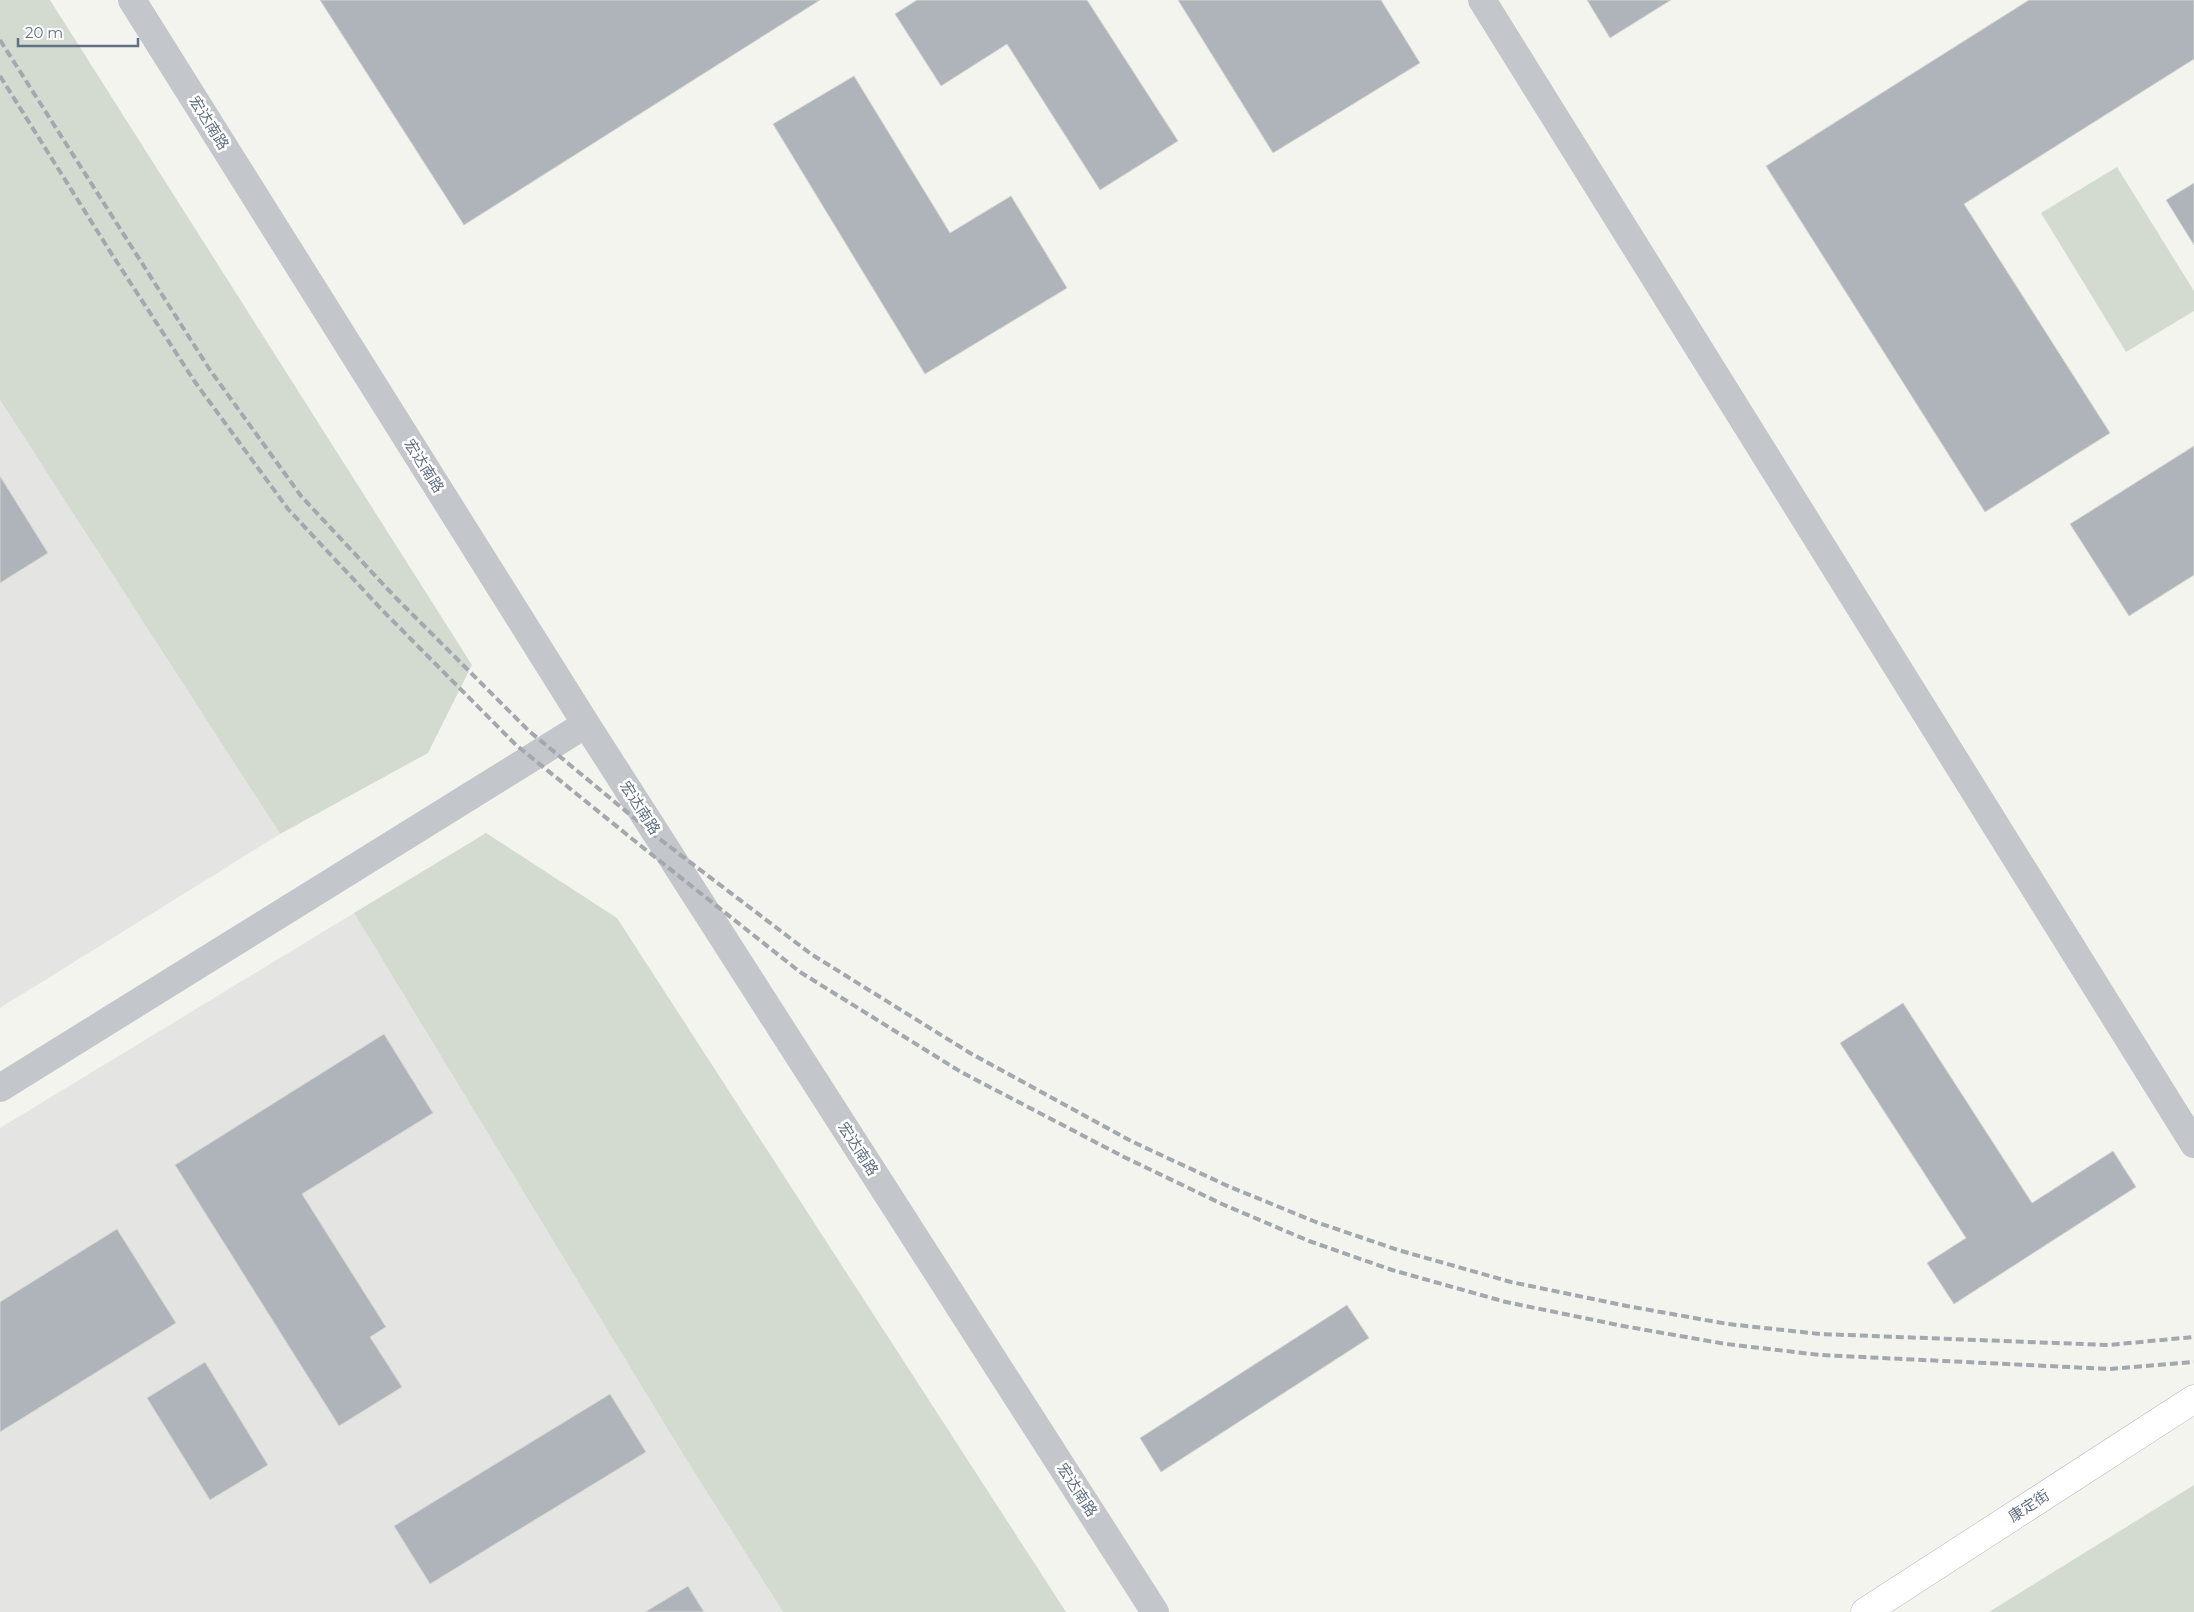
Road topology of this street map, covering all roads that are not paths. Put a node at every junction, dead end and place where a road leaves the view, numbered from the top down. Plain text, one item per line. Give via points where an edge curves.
1 (132, 0) edge
2 (1482, 0) edge
3 (586, 724) junction
4 (0, 1088) edge
5 (2194, 1144) edge
6 (2194, 1400) edge
7 (1155, 1612) edge
8 (1865, 1612) edge

1 - 3 street, 宏达南路
2 - 5 street
3 - 4 street
3 - 7 street, 宏达南路
6 - 8 main road, 康定街

